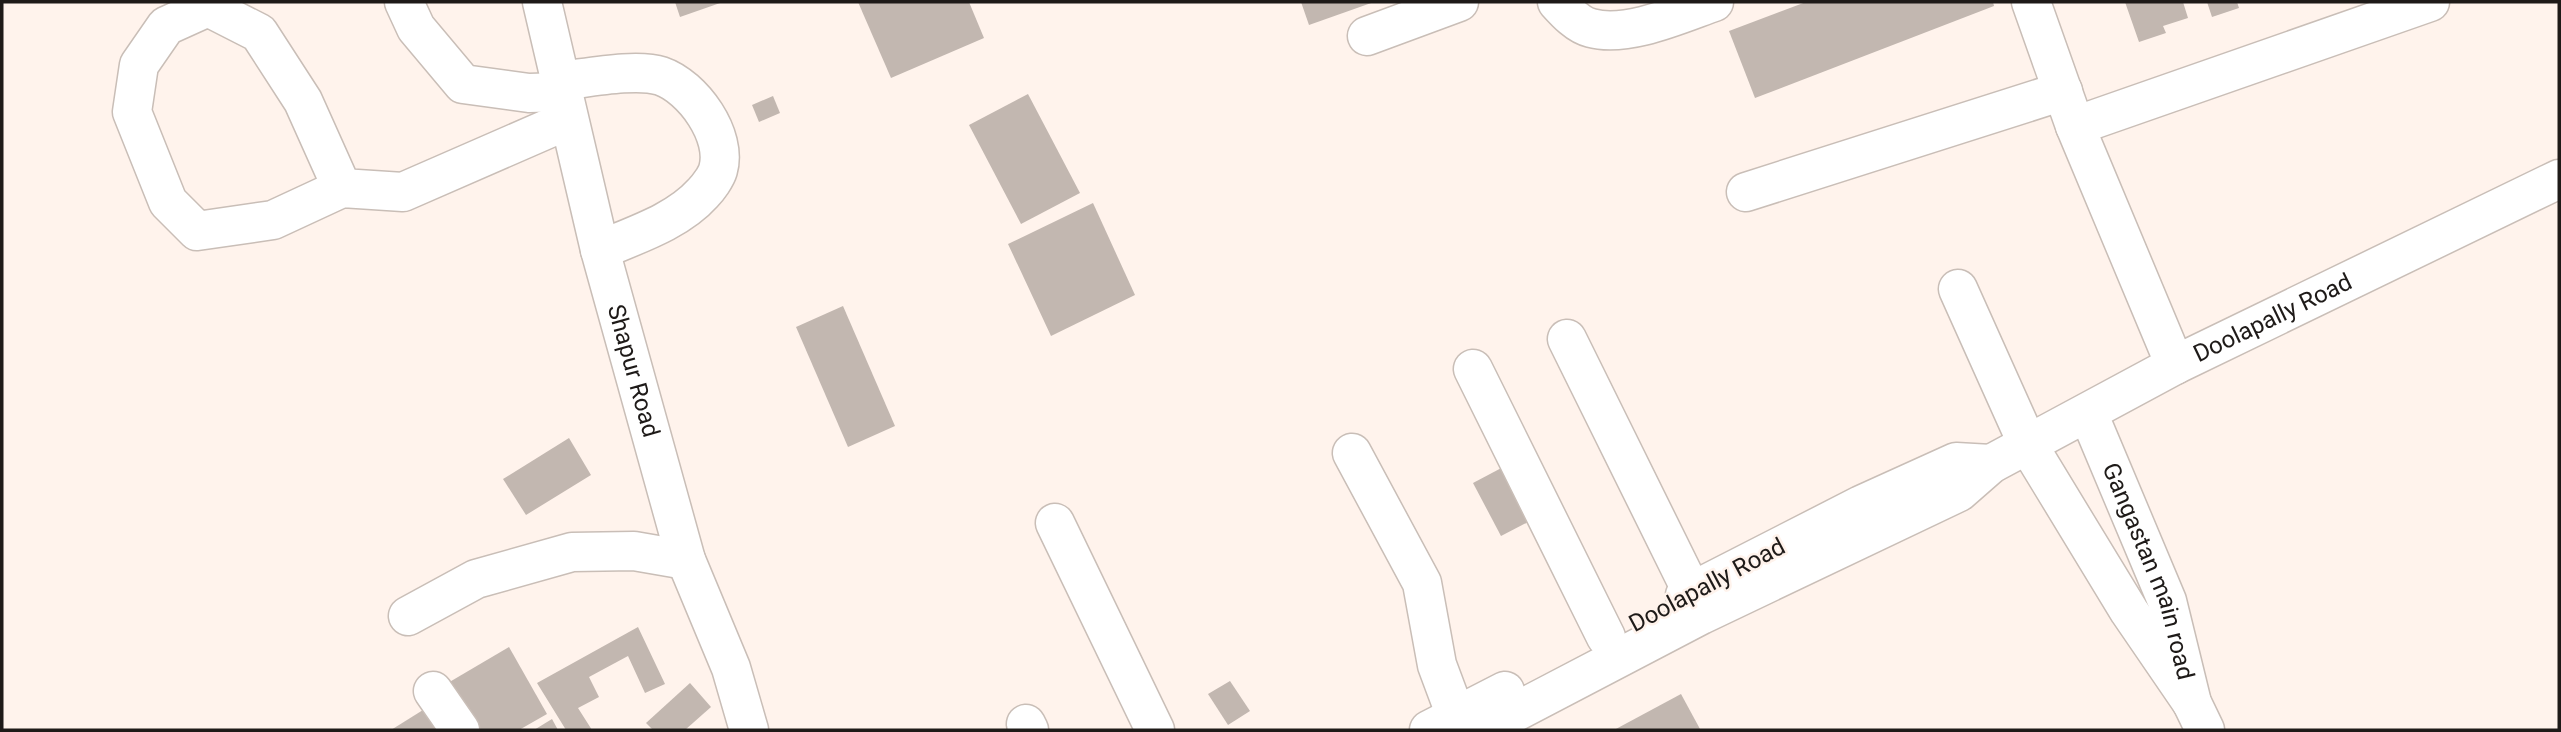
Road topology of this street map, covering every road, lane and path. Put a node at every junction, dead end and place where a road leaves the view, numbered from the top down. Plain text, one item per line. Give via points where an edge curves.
1 (404, 2) edge
2 (542, 2) edge
3 (1459, 2) edge
4 (1557, 2) edge
5 (1714, 2) edge
6 (2031, 2) edge
7 (2430, 2) edge
8 (1367, 36) dead end
9 (564, 98) junction
10 (2069, 108) junction
11 (2559, 178) edge
12 (342, 188) junction
13 (1746, 192) dead end
14 (600, 250) junction
15 (1958, 289) dead end
16 (1567, 339) dead end
17 (2175, 365) junction
18 (1473, 369) dead end
19 (2088, 413) junction
20 (2028, 445) junction
21 (1352, 453) dead end
22 (1991, 464) junction
23 (1055, 523) dead end
24 (685, 561) junction
25 (1692, 592) junction
26 (408, 615) dead end
27 (1606, 637) junction
28 (433, 691) dead end
29 (2198, 717) edge
30 (1471, 726) edge
31 (460, 730) edge
32 (749, 730) edge
33 (1155, 730) edge

1 - 9 main road via 416,28 463,84
2 - 9 main road, Shapur Road
3 - 8 main road
4 - 5 main road via 1589,28 1612,31
6 - 10 main road
7 - 10 main road
9 - 12 main road via 402,192
9 - 14 main road, Shapur Road
9 - 14 main road via 612,74 659,76 695,99 718,144 718,170 703,193 660,224
10 - 13 main road
10 - 17 main road
11 - 17 main road, Doolapally Road
12 - 12 main road via 273,220 197,231 168,202 132,112 139,65 166,26 208,7 258,33 303,101
14 - 24 main road, Shapur Road
15 - 20 main road
16 - 25 main road
17 - 19 main road, Doolapally Road
18 - 27 main road
19 - 20 main road, Doolapally Road
19 - 29 main road, Gangastan main road via 2167,601
20 - 22 main road, Doolapally Road
20 - 29 main road
21 - 30 main road via 1422,583 1437,664
22 - 25 main road, Doolapally Road via 1956,462
22 - 30 main road, Doolapally Road via 1959,492
23 - 33 main road
24 - 26 main road via 634,551 572,552 476,579
24 - 32 main road, Shapur Road via 731,668
25 - 27 main road, Doolapally Road
27 - 30 main road, Doolapally Road
28 - 31 main road

